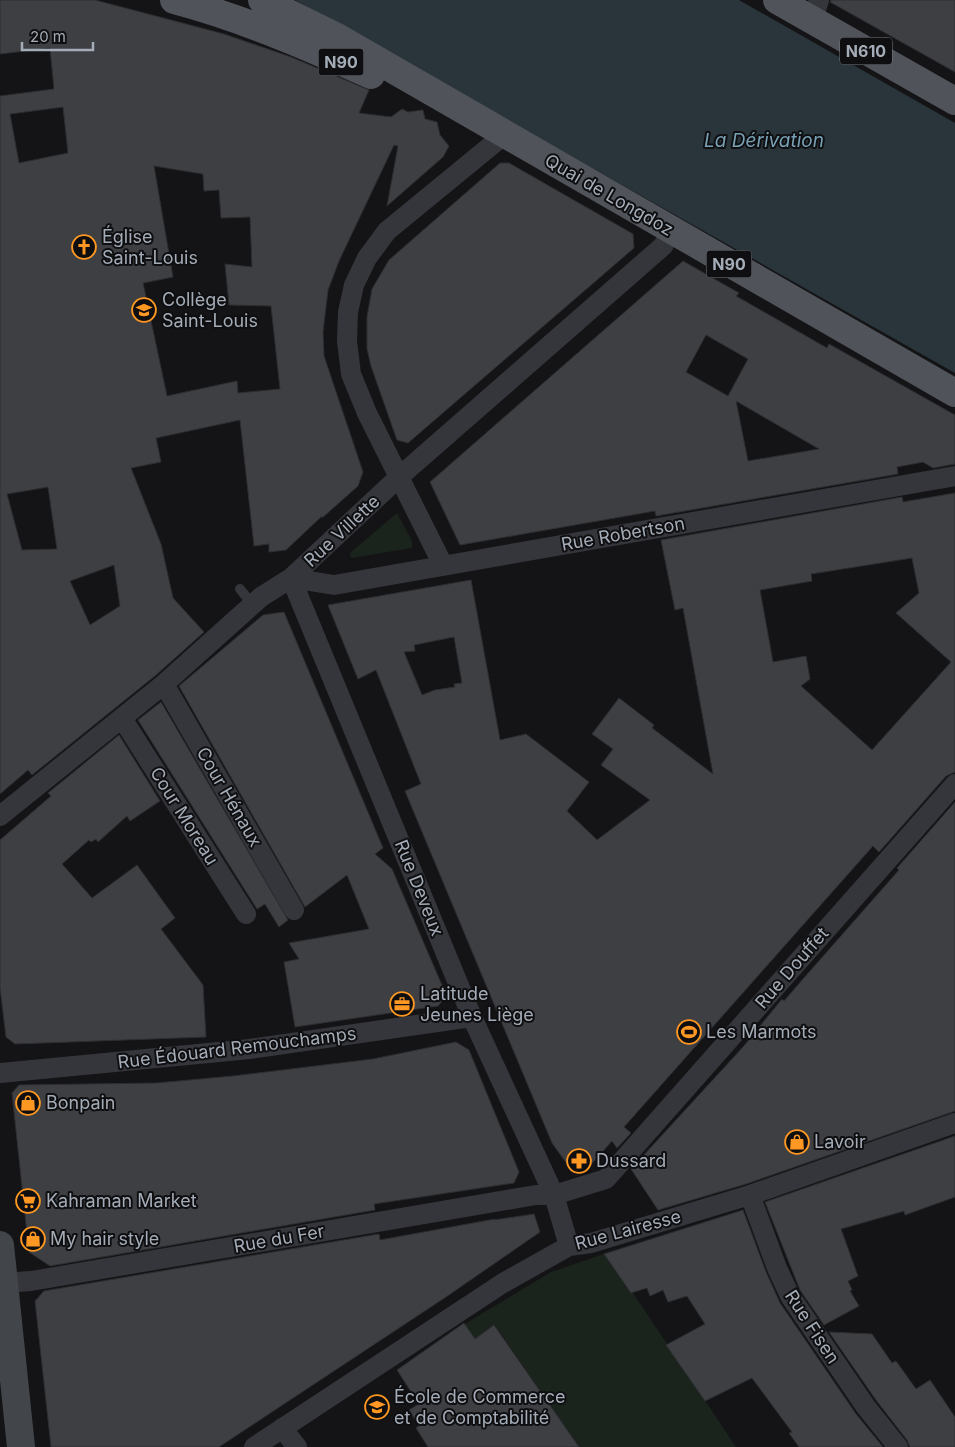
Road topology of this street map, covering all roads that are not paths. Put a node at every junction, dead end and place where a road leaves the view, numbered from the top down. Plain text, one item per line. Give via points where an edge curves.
1 (174, 0) edge
2 (262, 0) edge
3 (777, 0) edge
4 (815, 10) edge
5 (955, 101) edge
6 (504, 135) junction
7 (671, 231) junction
8 (955, 392) edge
9 (955, 476) edge
10 (400, 477) junction
11 (443, 565) junction
12 (291, 578) junction
13 (164, 684) junction
14 (122, 718) junction
15 (955, 784) edge
16 (0, 816) edge
17 (294, 910) dead end
18 (246, 914) dead end
19 (472, 1017) junction
20 (0, 1073) edge
21 (955, 1123) edge
22 (554, 1195) junction
23 (750, 1195) junction
24 (0, 1245) edge
25 (569, 1246) junction
26 (4, 1282) junction
27 (282, 1428) junction
28 (22, 1447) edge
29 (254, 1447) edge
30 (297, 1447) edge
31 (898, 1447) edge

1 - 6 main road, N90 via 223,14 301,44
2 - 6 main road, Quai de Longdoz / N90 via 321,29
3 - 4 main road, N610
4 - 5 main road, N610
6 - 7 main road, Quai de Longdoz / N90
6 - 10 street via 387,231 367,258 354,284 348,312 347,341 352,374 366,413
7 - 8 main road, Quai de Longdoz / N90
7 - 10 street, Rue Villette via 663,246
9 - 11 street, Rue Robertson
10 - 11 street
10 - 12 street, Rue Villette
11 - 12 street, Rue Robertson via 334,585
12 - 13 street, Rue Villette via 246,597
12 - 19 street, Rue Deveux
13 - 14 street, Rue Villette
13 - 17 street, Cour Hénaux
14 - 16 street, Rue Villette
14 - 18 street, Cour Moreau
15 - 22 street, Rue Douffet via 606,1179
19 - 20 street, Rue Édouard Remouchamps via 250,1049
19 - 22 street, Rue Deveux
21 - 23 street, Rue Lairesse
22 - 25 street, Rue Deveux
22 - 26 street, Rue du Fer via 536,1195 31,1281
23 - 25 street, Rue Lairesse via 591,1243
23 - 31 street, Rue Fisen via 776,1268 790,1296 866,1407
24 - 26 street
25 - 27 street, Rue Lairesse via 503,1284
26 - 28 street
27 - 29 street, Rue Lairesse
27 - 30 street

